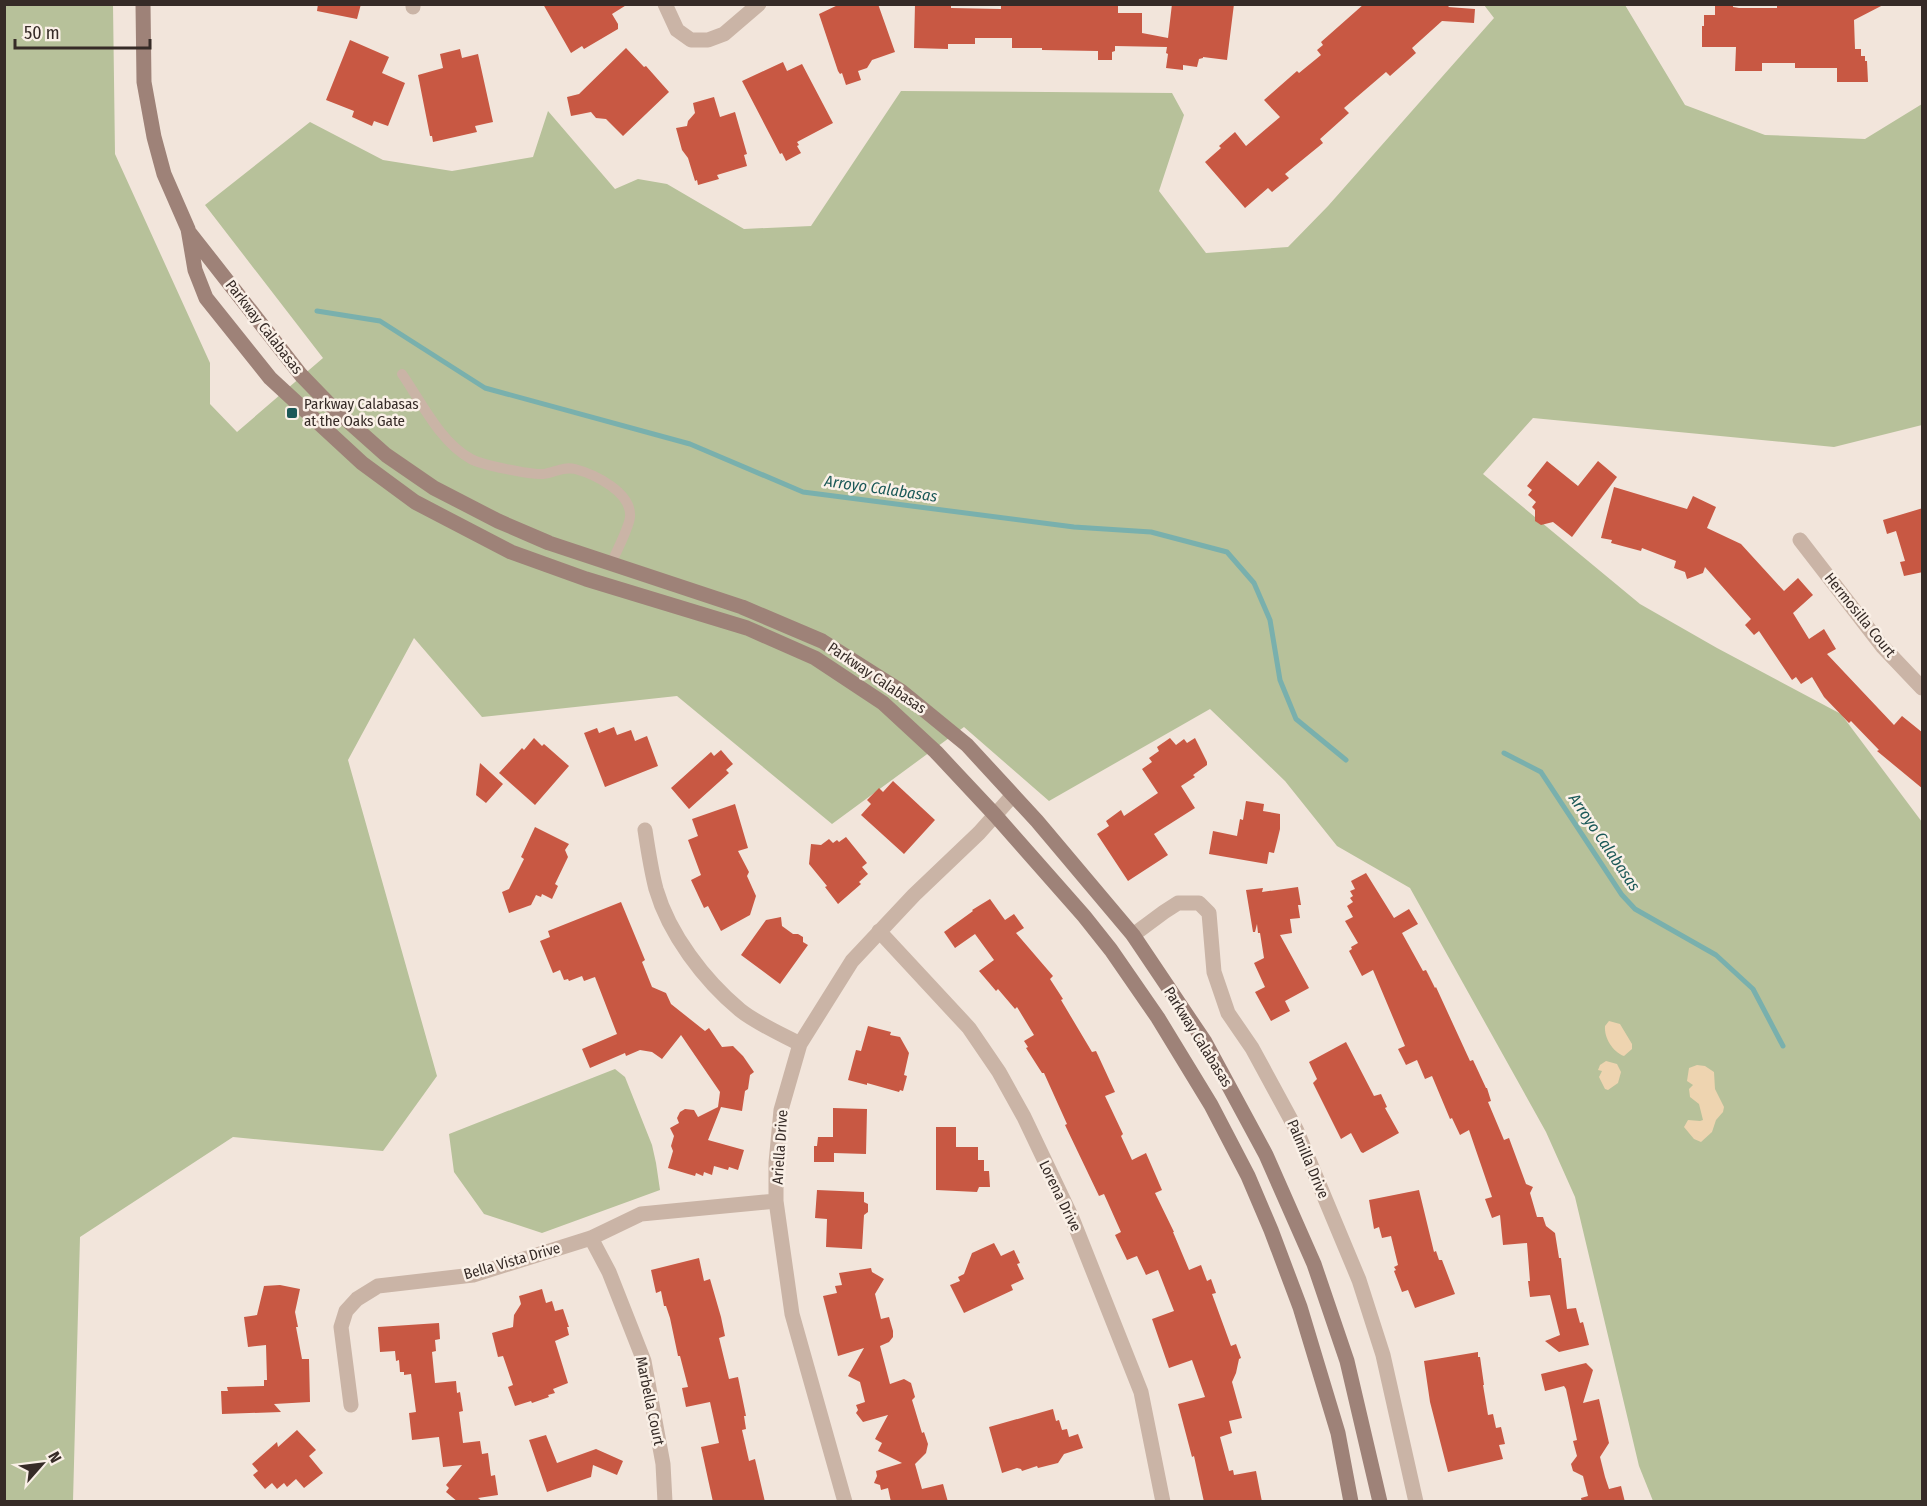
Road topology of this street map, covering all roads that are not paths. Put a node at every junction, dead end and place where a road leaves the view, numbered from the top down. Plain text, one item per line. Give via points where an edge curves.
1 (143, 4) edge
2 (665, 4) edge
3 (759, 4) edge
4 (188, 229) junction
5 (254, 315) junction
6 (231, 331) junction
7 (402, 374) dead end
8 (302, 375) junction
9 (284, 391) junction
10 (1800, 540) dead end
11 (611, 564) junction
12 (1923, 688) edge
13 (1013, 795) junction
14 (995, 815) junction
15 (645, 830) dead end
16 (879, 931) junction
17 (1133, 935) junction
18 (1111, 950) junction
19 (800, 1044) junction
20 (776, 1201) junction
21 (591, 1238) junction
22 (351, 1406) dead end
23 (665, 1502) edge
24 (845, 1502) edge
25 (1163, 1502) edge
26 (1351, 1502) edge
27 (1380, 1502) edge
28 (1416, 1502) edge

1 - 4 street, Parkway Calabasas via 144,82 154,137 164,174
2 - 3 street via 676,30 691,40 708,40 724,34
4 - 5 street, Parkway Calabasas
4 - 6 street, Parkway Calabasas via 195,270 206,298
5 - 6 street
5 - 8 street, Parkway Calabasas
6 - 9 street, Parkway Calabasas
7 - 11 lane via 442,433 473,460 543,474 575,469 621,493 630,518
8 - 9 street via 286,383
8 - 11 street, Parkway Calabasas via 386,455 434,488 549,543
9 - 14 street, Parkway Calabasas via 362,462 415,502 511,552 747,628 815,658 883,703
10 - 12 street, Hermosilla Court via 1882,646
11 - 13 street, Parkway Calabasas via 742,607 822,640 901,691 967,745
13 - 14 street, Ariella Drive
13 - 17 street, Parkway Calabasas
14 - 16 street, Ariella Drive
14 - 18 street, Parkway Calabasas
15 - 19 street via 657,891 687,951 741,1011
16 - 19 street, Ariella Drive via 852,962
16 - 25 street, Lorena Drive via 969,1028 1024,1117 1072,1218 1142,1392
17 - 18 street
17 - 27 street, Parkway Calabasas via 1205,1042 1266,1155 1305,1242 1347,1361
17 - 28 street, Palmilla Drive via 1178,903 1199,903 1209,913 1214,972 1228,1013 1252,1048 1296,1129 1359,1280 1383,1355
18 - 26 street, Parkway Calabasas via 1206,1095 1248,1176 1300,1307 1338,1433
19 - 20 street, Ariella Drive via 781,1110
20 - 21 street, Bella Vista Drive via 641,1214
20 - 24 street, Ariella Drive via 792,1314
21 - 22 street, Bella Vista Drive via 473,1275 378,1286 357,1299 346,1311 341,1327
21 - 23 street, Marbella Court via 609,1272 644,1361 663,1464

